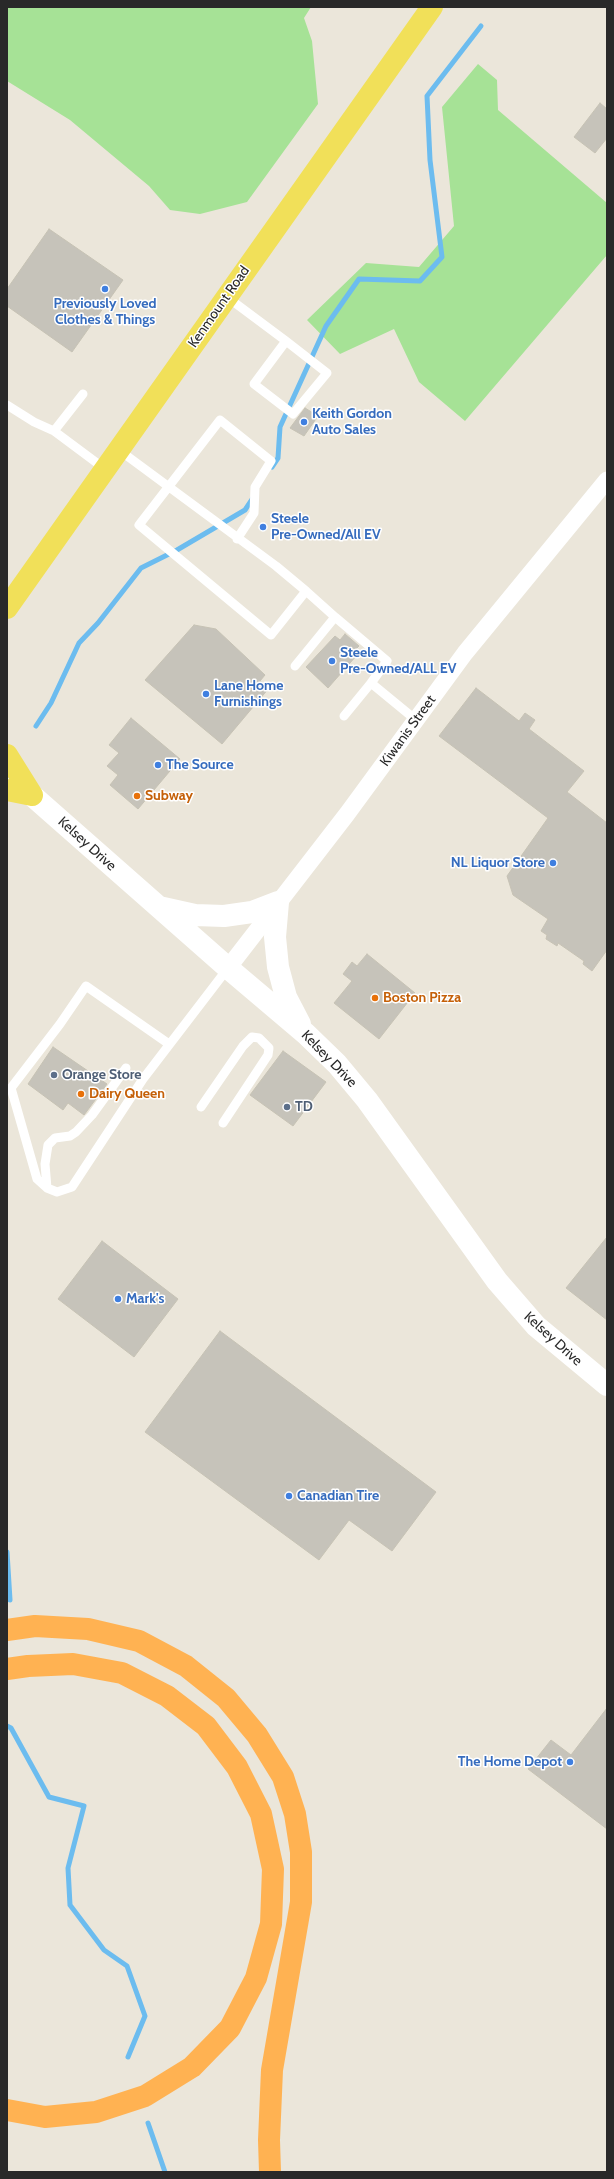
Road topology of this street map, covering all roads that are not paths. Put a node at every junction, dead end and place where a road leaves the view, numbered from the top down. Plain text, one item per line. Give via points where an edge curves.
1 (432, 7) edge
2 (227, 296) junction
3 (286, 341) junction
4 (83, 394) dead end
5 (7, 405) edge
6 (54, 431) junction
7 (118, 450) junction
8 (105, 469) junction
9 (607, 480) edge
10 (168, 487) junction
11 (237, 539) junction
12 (306, 592) junction
13 (7, 608) edge
14 (335, 617) junction
15 (295, 666) dead end
16 (371, 683) junction
17 (344, 716) dead end
18 (416, 720) junction
19 (7, 755) edge
20 (7, 773) edge
21 (7, 790) edge
22 (32, 795) junction
23 (278, 902) junction
24 (158, 907) junction
25 (228, 968) junction
26 (306, 1034) junction
27 (169, 1044) junction
28 (126, 1068) dead end
29 (201, 1107) dead end
30 (223, 1123) dead end
31 (47, 1188) junction
32 (607, 1384) edge
33 (7, 1630) edge
34 (7, 1669) edge
35 (7, 2110) edge
36 (270, 2172) edge

1 - 2 main road, Kenmount Road
2 - 3 lane
2 - 7 main road, Kenmount Road
3 - 3 lane via 327,373 293,414 254,384
4 - 6 lane
5 - 6 lane
6 - 8 lane
7 - 8 main road, Kenmount Road
7 - 10 lane
8 - 13 main road, Kenmount Road
9 - 18 street, Kiwanis Street via 465,653
10 - 11 lane
10 - 11 lane via 220,420 271,461 255,487 254,513
10 - 12 lane via 139,525 270,635
11 - 12 lane via 276,566
12 - 14 lane
14 - 15 lane
14 - 16 lane via 387,662
16 - 17 lane
16 - 18 lane
18 - 23 street, Kiwanis Street
19 - 22 main road
20 - 22 main road, Kelsey Drive
21 - 22 main road
22 - 24 main road, Kelsey Drive
23 - 24 main road via 252,912 224,916
23 - 25 street, Kiwanis Street
23 - 26 main road via 275,937 278,967 286,997
24 - 25 main road, Kelsey Drive
25 - 26 main road, Kelsey Drive
25 - 27 lane
26 - 32 main road, Kelsey Drive via 338,1064 356,1086 497,1281 536,1326
27 - 31 lane via 72,1187 56,1192
27 - 31 lane via 86,986 11,1088 37,1179
28 - 31 lane via 92,1115 76,1132 70,1136 55,1138 48,1145 45,1164
29 - 30 lane via 243,1046 252,1037 259,1038 269,1048 268,1056
33 - 36 highway via 35,1626 88,1629 139,1641 186,1666 226,1698 257,1735 283,1777 295,1814 301,1852 301,1902 272,2070
34 - 35 highway via 73,1664 122,1673 167,1696 206,1726 237,1767 261,1814 273,1869 271,1924 256,1978 230,2028 192,2067 145,2096 96,2112 45,2117

